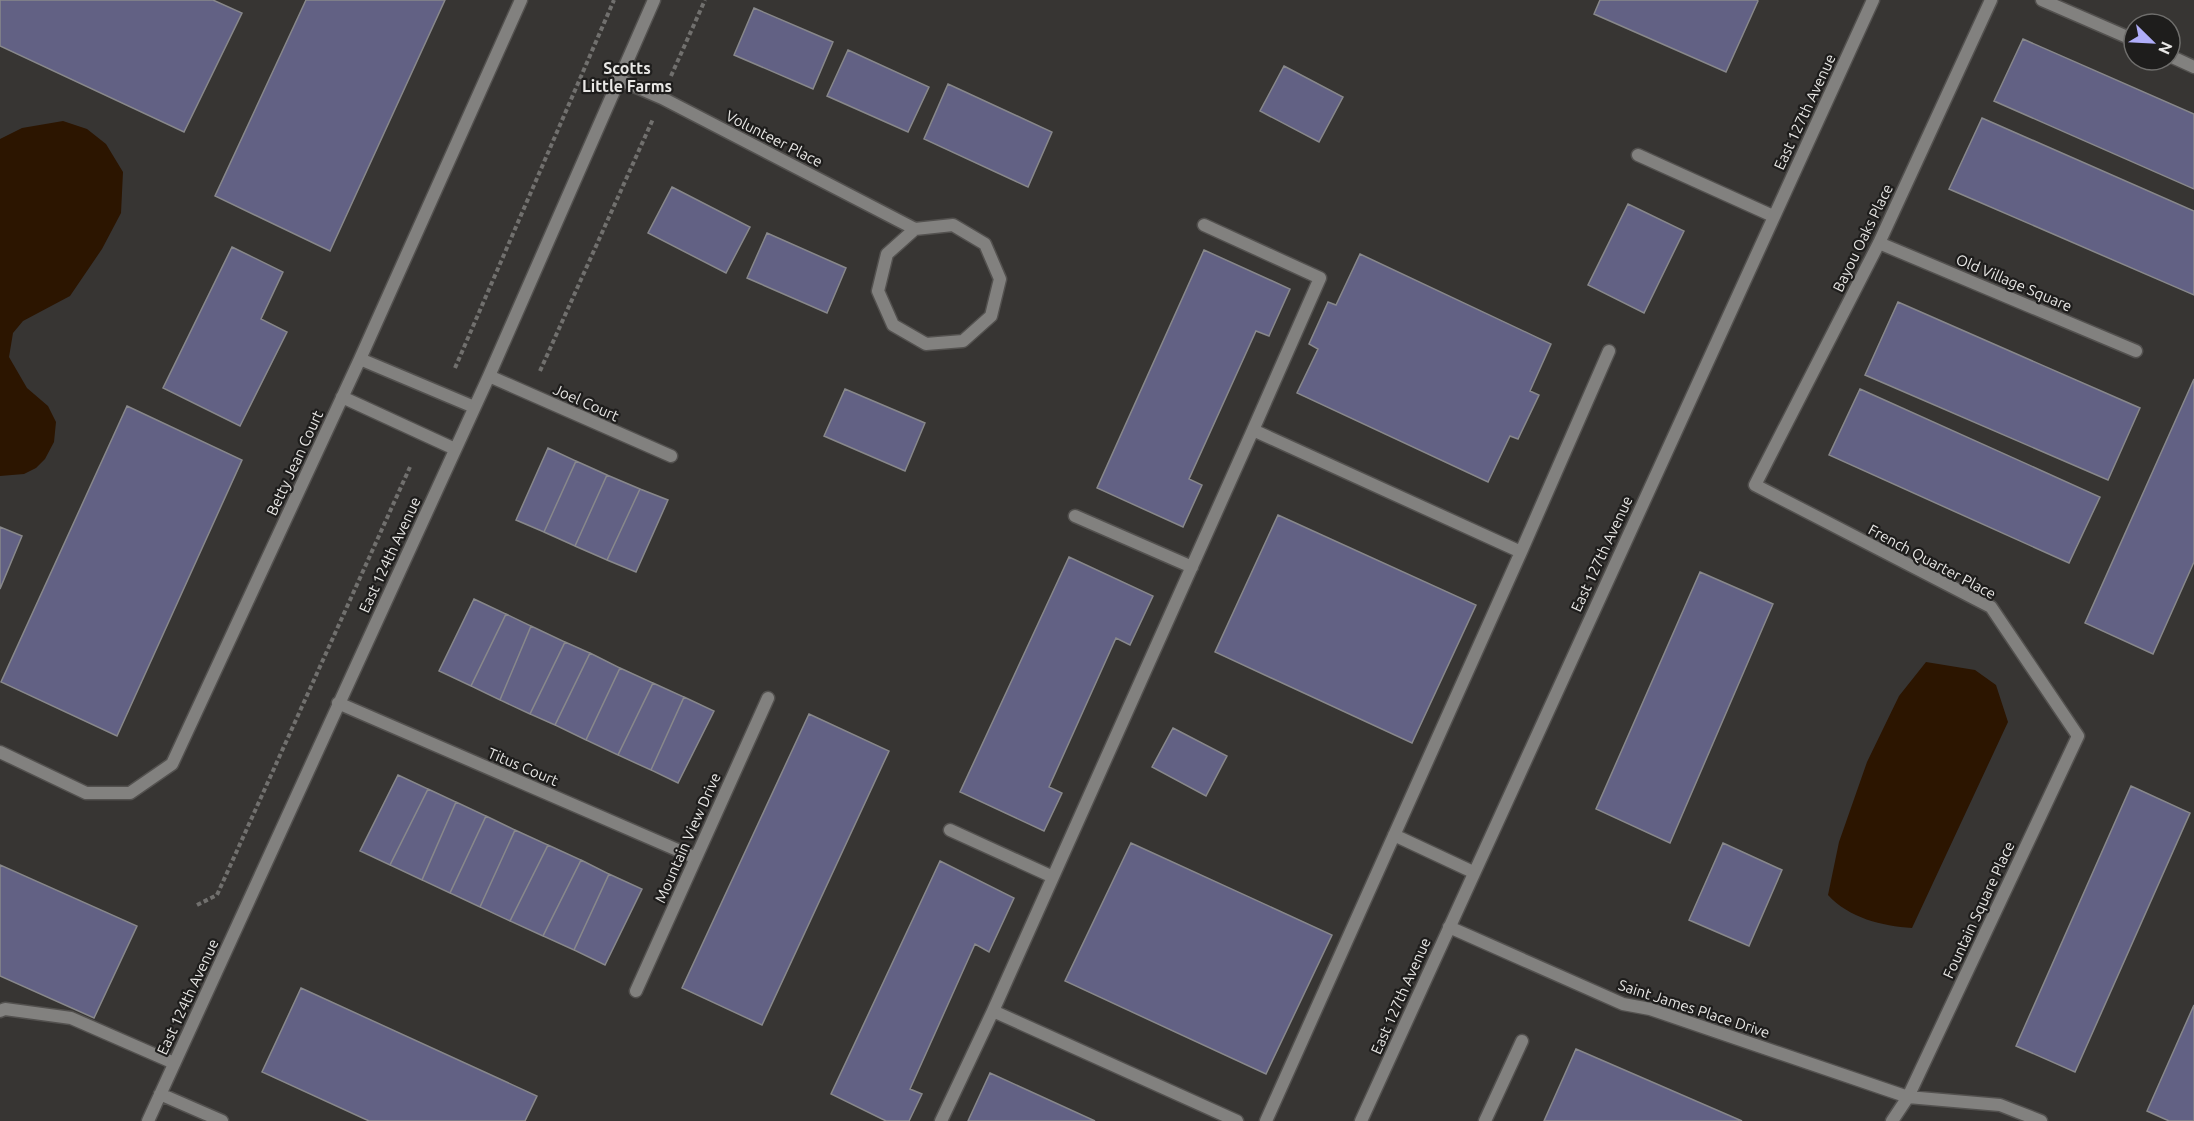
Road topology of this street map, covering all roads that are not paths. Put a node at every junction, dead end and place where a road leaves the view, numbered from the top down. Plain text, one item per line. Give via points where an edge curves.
1 (521, 0) edge
2 (654, 0) edge
3 (1873, 0) edge
4 (1991, 0) edge
5 (2042, 0) edge
6 (2122, 35) edge
7 (618, 79) junction
8 (1638, 155) dead end
9 (1773, 216) junction
10 (1204, 225) dead end
11 (915, 229) junction
12 (1879, 243) junction
13 (1609, 351) dead end
14 (2136, 351) dead end
15 (360, 359) junction
16 (489, 376) junction
17 (342, 397) junction
18 (474, 407) junction
19 (1253, 430) junction
20 (455, 449) junction
21 (671, 456) dead end
22 (1755, 485) joint
23 (1075, 516) dead end
24 (1521, 552) junction
25 (1192, 567) junction
26 (768, 698) dead end
27 (338, 703) junction
28 (2078, 736) joint
29 (0, 753) edge
30 (950, 830) dead end
31 (1394, 835) junction
32 (696, 858) junction
33 (1473, 872) junction
34 (1053, 877) junction
35 (1449, 927) junction
36 (636, 991) dead end
37 (0, 1011) edge
38 (993, 1011) junction
39 (1522, 1041) dead end
40 (174, 1063) junction
41 (160, 1094) junction
42 (1908, 1097) junction
43 (148, 1121) edge
44 (222, 1121) edge
45 (941, 1121) edge
46 (1237, 1121) edge
47 (1266, 1121) edge
48 (1361, 1121) edge
49 (1485, 1121) edge
50 (1892, 1121) edge
51 (2041, 1121) edge

1 - 15 street, Betty Jean Court
2 - 7 street, East 124th Avenue
3 - 9 street, East 127th Avenue
4 - 12 street, Bayou Oaks Place
5 - 6 street
7 - 11 street, Volunteer Place
7 - 16 street, East 124th Avenue
8 - 9 street
9 - 33 street, East 127th Avenue
10 - 19 street via 1320,278
11 - 11 street via 887,254 878,291 893,325 909,335 926,344 963,341 992,316 1000,279 985,244 953,225
12 - 14 street, Old Village Square
12 - 22 street, Bayou Oaks Place
13 - 24 street
15 - 17 street, Betty Jean Court
15 - 18 street
16 - 18 street, East 124th Avenue
16 - 21 street, Joel Court
17 - 20 street
17 - 29 street, Betty Jean Court via 172,764 130,793 86,793
18 - 20 street, East 124th Avenue
19 - 24 street
19 - 25 street
20 - 27 street, East 124th Avenue
22 - 28 street, French Quarter Place via 1990,607
23 - 25 street
24 - 31 street
25 - 34 street
26 - 32 street, Mountain View Drive
27 - 32 street, Titus Court
27 - 40 street, East 124th Avenue
28 - 42 street, Fountain Square Place
30 - 34 street
31 - 33 street
31 - 47 street
32 - 36 street, Mountain View Drive
33 - 35 street, East 127th Avenue
34 - 38 street
35 - 42 street, Saint James Place Drive via 1623,1004 1650,1009
35 - 48 street, East 127th Avenue
37 - 40 street via 70,1018
38 - 45 street
38 - 46 street
39 - 49 street
40 - 41 street, East 124th Avenue
41 - 43 street, East 124th Avenue
41 - 44 street
42 - 50 street
42 - 51 street, Saint James Place Drive via 2000,1105

